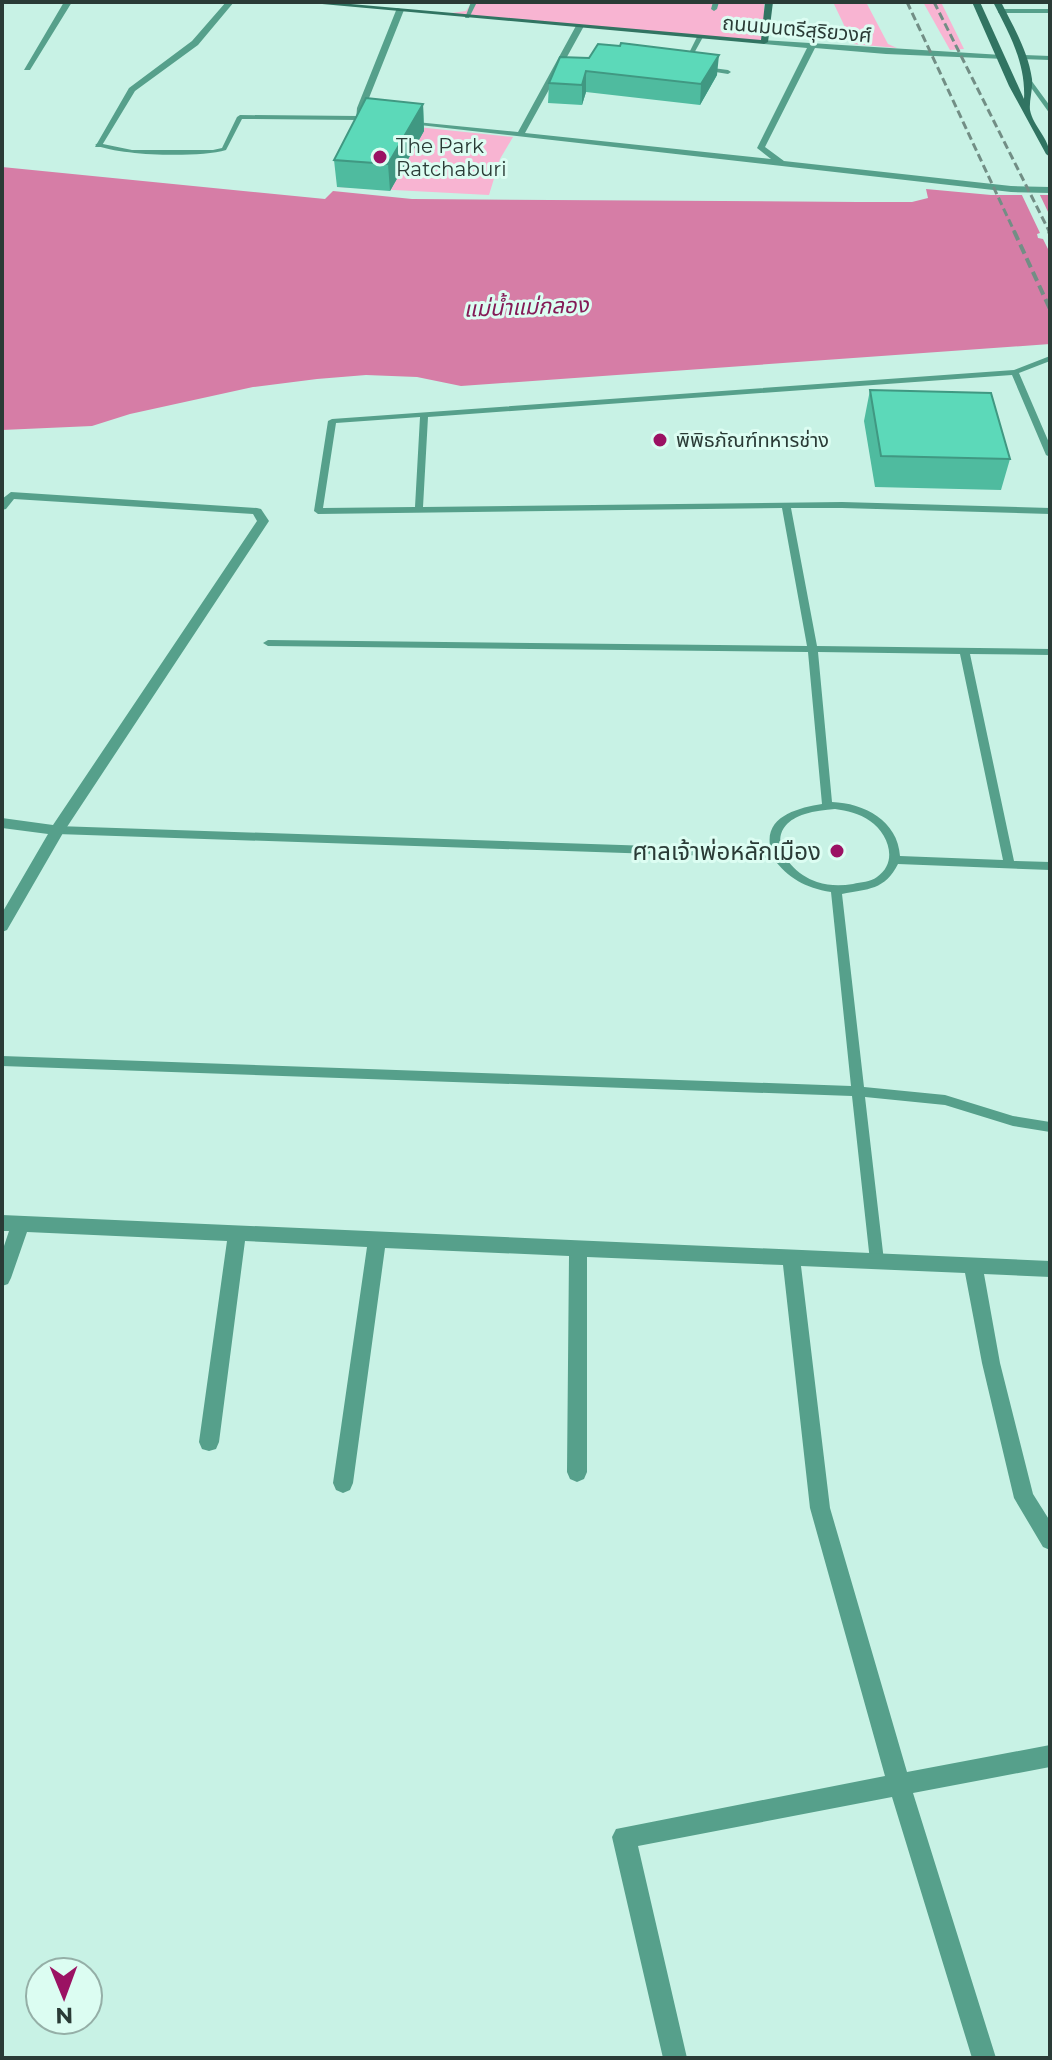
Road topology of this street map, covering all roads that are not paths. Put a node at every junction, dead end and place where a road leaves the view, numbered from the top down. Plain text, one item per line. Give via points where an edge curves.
1 (68, 2) edge
2 (230, 2) edge
3 (304, 2) edge
4 (474, 2) edge
5 (769, 2) edge
6 (976, 2) edge
7 (997, 2) edge
8 (400, 10) junction
9 (1001, 11) junction
10 (1050, 11) edge
11 (467, 17) junction
12 (580, 26) junction
13 (700, 37) junction
14 (764, 42) junction
15 (812, 46) junction
16 (1002, 57) junction
17 (1024, 57) junction
18 (1050, 58) edge
19 (27, 68) dead end
20 (728, 72) dead end
21 (1031, 82) junction
22 (1027, 109) junction
23 (1050, 112) edge
24 (359, 118) junction
25 (373, 119) edge
26 (388, 121) edge
27 (521, 134) junction
28 (98, 145) joint
29 (1050, 154) edge
30 (782, 163) junction
31 (1050, 190) edge
32 (1050, 358) edge
33 (1015, 372) junction
34 (424, 415) junction
35 (1050, 455) edge
36 (786, 505) junction
37 (2, 507) edge
38 (419, 511) junction
39 (1050, 511) edge
40 (268, 643) dead end
41 (964, 650) junction
42 (813, 651) junction
43 (1050, 652) edge
44 (827, 805) junction
45 (2, 823) edge
46 (57, 830) junction
47 (775, 854) junction
48 (896, 860) junction
49 (1009, 864) junction
50 (1050, 866) edge
51 (836, 891) junction
52 (2, 926) edge
53 (2, 1061) edge
54 (858, 1091) junction
55 (1050, 1127) edge
56 (11, 1223) edge
57 (237, 1233) junction
58 (377, 1239) junction
59 (578, 1248) junction
60 (791, 1258) junction
61 (877, 1261) junction
62 (973, 1265) junction
63 (1050, 1269) edge
64 (2, 1278) edge
65 (209, 1442) dead end
66 (577, 1472) dead end
67 (343, 1483) dead end
68 (1050, 1540) edge
69 (1050, 1756) edge
70 (899, 1784) junction
71 (675, 2058) edge
72 (984, 2058) edge

1 - 19 street
2 - 28 street via 195,43 132,90
3 - 8 main road, ถนนมนตรีสุริยวงศ์
4 - 11 lane
5 - 14 main road
6 - 16 main road
7 - 9 main road
8 - 11 main road, ถนนมนตรีสุริยวงศ์
8 - 24 street
9 - 10 street
9 - 17 main road
11 - 12 main road, ถนนมนตรีสุริยวงศ์
12 - 13 main road, ถนนมนตรีสุริยวงศ์
12 - 27 street
13 - 14 main road, ถนนมนตรีสุริยวงศ์
13 - 20 lane via 684,67
14 - 15 street, ถนนมนตรีสุริยวงศ์
15 - 16 street, ถนนมนตรีสุริยวงศ์
15 - 30 street via 761,148
16 - 22 main road
17 - 18 street
17 - 21 main road
21 - 22 main road
21 - 23 street
22 - 29 main road
24 - 25 street
24 - 28 lane via 240,117 224,149 213,152 132,152
26 - 27 street
27 - 30 street
30 - 31 street
32 - 33 lane
33 - 34 lane
33 - 35 lane
34 - 38 lane
34 - 38 lane via 332,421 318,511
36 - 38 lane
36 - 39 lane
36 - 42 lane
37 - 46 street via 11,495 257,511 263,521
40 - 42 lane
41 - 42 lane
41 - 43 lane
41 - 49 lane
42 - 44 lane
44 - 47 lane via 806,807 778,825
44 - 48 lane via 874,818 888,831
45 - 46 street
46 - 47 lane
46 - 52 street
47 - 51 lane via 795,877
48 - 49 lane
48 - 51 lane via 875,884
49 - 50 lane
51 - 54 lane
53 - 54 lane
54 - 55 lane via 945,1100
54 - 61 lane
56 - 57 street
56 - 64 street
57 - 58 street
57 - 65 street
58 - 59 street
58 - 67 street
59 - 60 street
59 - 66 street
60 - 61 street
60 - 70 street via 820,1508
61 - 62 street
62 - 63 street
62 - 68 street via 1024,1498
69 - 70 street
70 - 71 street via 624,1837
70 - 72 street

